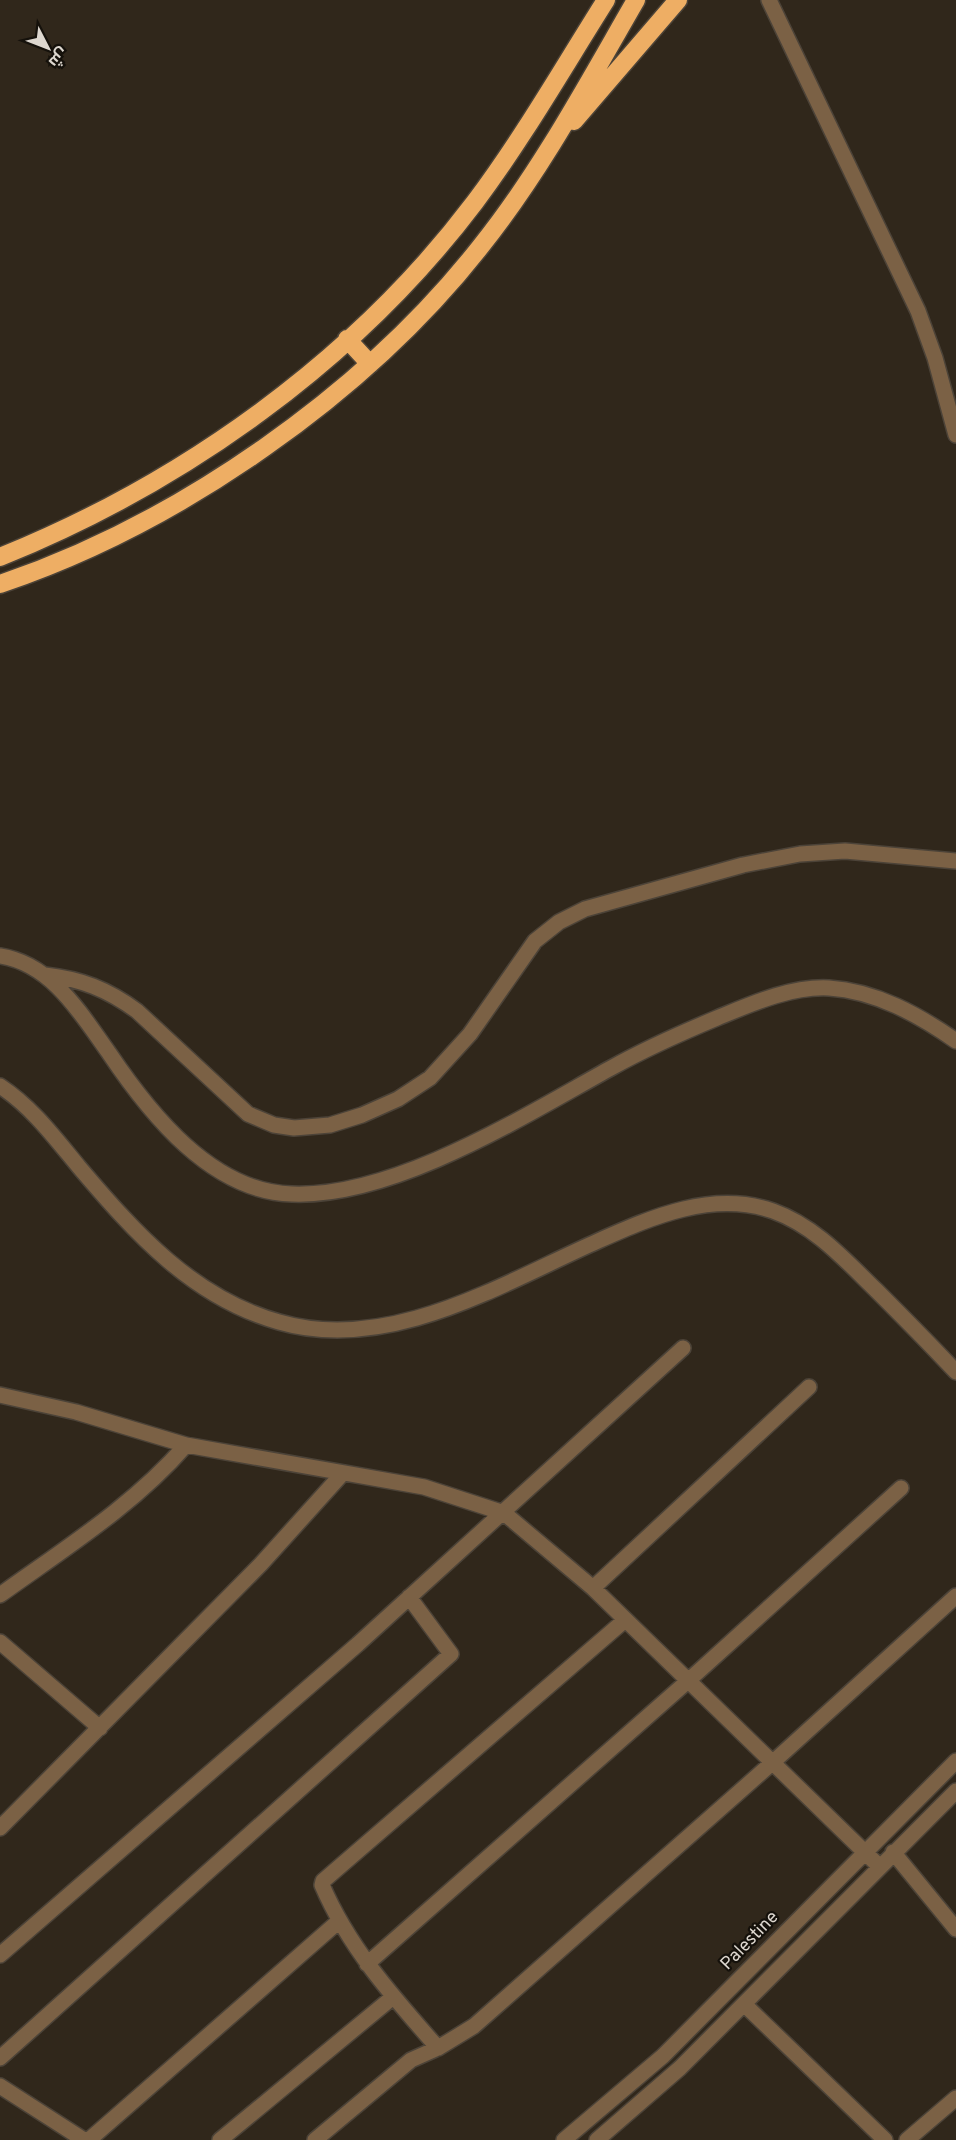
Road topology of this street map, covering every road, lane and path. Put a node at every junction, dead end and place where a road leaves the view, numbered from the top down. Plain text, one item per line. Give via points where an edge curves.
1 (606, 0) edge
2 (636, 0) edge
3 (678, 0) edge
4 (769, 0) edge
5 (538, 163) junction
6 (347, 339) junction
7 (370, 364) junction
8 (956, 435) edge
9 (0, 557) edge
10 (0, 584) edge
11 (956, 861) edge
12 (0, 956) edge
13 (45, 975) junction
14 (956, 1041) edge
15 (0, 1086) edge
16 (682, 1348) dead end
17 (956, 1372) edge
18 (809, 1386) dead end
19 (0, 1395) edge
20 (186, 1445) junction
21 (343, 1473) junction
22 (901, 1488) dead end
23 (504, 1513) junction
24 (593, 1588) junction
25 (0, 1595) edge
26 (956, 1596) edge
27 (409, 1597) junction
28 (625, 1620) junction
29 (0, 1642) edge
30 (689, 1680) junction
31 (100, 1728) junction
32 (956, 1761) edge
33 (772, 1763) junction
34 (956, 1791) edge
35 (0, 1828) edge
36 (864, 1852) junction
37 (893, 1852) junction
38 (879, 1866) junction
39 (339, 1921) junction
40 (956, 1929) edge
41 (0, 1955) edge
42 (368, 1964) junction
43 (393, 1997) junction
44 (745, 2005) junction
45 (438, 2048) junction
46 (0, 2058) edge
47 (0, 2086) edge
48 (956, 2098) edge
49 (84, 2140) edge
50 (89, 2140) edge
51 (220, 2140) edge
52 (315, 2140) edge
53 (564, 2140) edge
54 (597, 2140) edge
55 (885, 2140) edge
56 (907, 2140) edge

1 - 6 highway via 475,203 412,277
2 - 5 highway
3 - 5 highway
4 - 8 street via 918,311
5 - 7 highway via 482,246
6 - 7 highway
6 - 9 highway via 255,416 144,490
7 - 10 highway via 280,436 208,484 89,549
11 - 13 street via 865,852 816,852 743,865 585,909 535,940 470,1034 425,1082 362,1115 313,1127 274,1125 248,1114 116,996 83,981
12 - 13 street via 25,963
13 - 14 street via 76,1006 138,1093 190,1148 234,1178 256,1188 291,1194 343,1188 422,1165 500,1130 658,1044 738,1009 789,993 827,988 866,995 913,1014
15 - 17 street via 30,1110 127,1223 163,1258 230,1304 279,1322 341,1330 398,1324 488,1290 638,1223 686,1207 730,1204 774,1211 821,1238
16 - 23 street
18 - 24 street
19 - 20 street via 76,1412
20 - 21 street
20 - 25 street via 129,1500
21 - 23 street via 424,1487
21 - 31 street via 261,1564
22 - 30 street
23 - 24 street
23 - 27 street
24 - 28 street
26 - 33 street
27 - 41 street
27 - 46 street via 451,1654
28 - 30 street
28 - 39 street via 326,1876 322,1886
29 - 31 street
30 - 33 street
30 - 42 street
31 - 35 street
32 - 36 street, Palestine
33 - 36 street
33 - 45 street via 474,2026
34 - 37 street
36 - 38 street
36 - 53 street, Palestine via 663,2056
37 - 38 street
37 - 40 street
38 - 44 street
39 - 42 street
39 - 50 street
42 - 43 street
43 - 45 street
43 - 51 street
44 - 54 street
44 - 55 street
45 - 52 street via 411,2060
47 - 49 street
48 - 56 street

